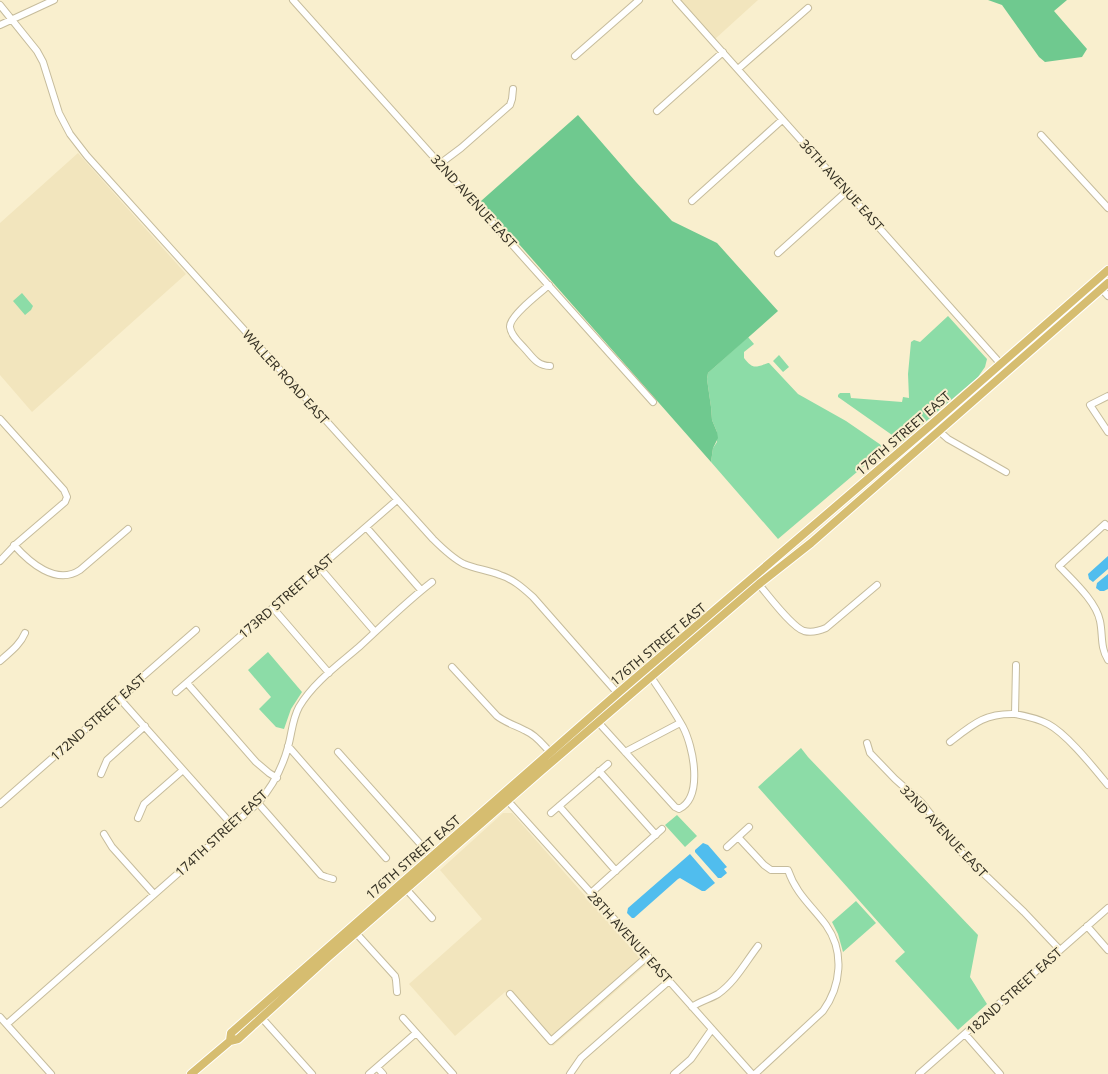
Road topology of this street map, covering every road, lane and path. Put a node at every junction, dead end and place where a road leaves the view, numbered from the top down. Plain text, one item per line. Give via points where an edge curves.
1 (54, 0) edge
2 (293, 0) edge
3 (640, 0) edge
4 (676, 0) edge
5 (0, 5) edge
6 (808, 8) dead end
7 (12, 19) junction
8 (0, 25) edge
9 (723, 52) junction
10 (575, 56) dead end
11 (738, 69) junction
12 (513, 89) dead end
13 (657, 111) dead end
14 (782, 120) junction
15 (1041, 135) dead end
16 (440, 163) junction
17 (848, 192) junction
18 (692, 201) dead end
19 (1108, 208) edge
20 (778, 253) dead end
21 (1108, 270) edge
22 (1095, 282) junction
23 (549, 285) junction
24 (1105, 286) edge
25 (1108, 296) edge
26 (1001, 364) junction
27 (550, 366) dead end
28 (1007, 371) junction
29 (1108, 396) edge
30 (653, 402) dead end
31 (0, 419) edge
32 (939, 431) junction
33 (1108, 432) edge
34 (1006, 472) dead end
35 (396, 500) junction
36 (1106, 526) edge
37 (366, 527) junction
38 (128, 529) dead end
39 (14, 545) junction
40 (0, 561) edge
41 (320, 568) junction
42 (754, 578) junction
43 (432, 582) dead end
44 (760, 584) junction
45 (877, 586) dead end
46 (422, 590) junction
47 (273, 608) junction
48 (196, 630) dead end
49 (25, 632) dead end
50 (375, 632) junction
51 (1108, 660) edge
52 (0, 661) edge
53 (1016, 665) dead end
54 (452, 667) dead end
55 (329, 673) junction
56 (651, 677) junction
57 (187, 683) junction
58 (176, 692) dead end
59 (618, 693) junction
60 (120, 699) junction
61 (624, 700) junction
62 (1015, 714) junction
63 (598, 722) junction
64 (680, 723) junction
65 (145, 726) junction
66 (950, 742) dead end
67 (867, 743) dead end
68 (288, 746) junction
69 (338, 752) dead end
70 (550, 752) junction
71 (626, 752) junction
72 (608, 764) dead end
73 (183, 770) junction
74 (530, 770) junction
75 (599, 771) junction
76 (100, 774) dead end
77 (277, 778) junction
78 (1108, 785) edge
79 (508, 801) junction
80 (258, 803) junction
81 (0, 804) edge
82 (559, 806) junction
83 (551, 813) dead end
84 (138, 818) dead end
85 (233, 826) junction
86 (748, 827) dead end
87 (662, 829) dead end
88 (104, 834) dead end
89 (656, 835) junction
90 (738, 837) junction
91 (727, 847) dead end
92 (432, 857) junction
93 (386, 858) dead end
94 (616, 870) junction
95 (333, 879) dead end
96 (407, 890) junction
97 (591, 893) junction
98 (154, 894) junction
99 (377, 905) junction
100 (1108, 908) edge
101 (432, 918) dead end
102 (1088, 926) junction
103 (356, 933) junction
104 (349, 939) junction
105 (758, 946) dead end
106 (1060, 950) junction
107 (1108, 950) edge
108 (648, 956) junction
109 (669, 981) junction
110 (397, 992) dead end
111 (510, 994) dead end
112 (692, 1006) junction
113 (261, 1017) junction
114 (403, 1018) dead end
115 (2, 1021) edge
116 (712, 1029) junction
117 (416, 1033) junction
118 (965, 1034) junction
119 (230, 1041) junction
120 (377, 1067) junction
121 (310, 1073) edge
122 (921, 1073) edge
123 (51, 1074) edge
124 (191, 1074) edge
125 (370, 1074) edge
126 (383, 1074) edge
127 (453, 1074) edge
128 (570, 1074) edge
129 (674, 1074) edge
130 (753, 1074) edge
131 (1000, 1074) edge

1 - 7 street
2 - 16 street, 32ND AVENUE EAST
3 - 10 street
4 - 9 street, 36TH AVENUE EAST
5 - 7 street, WALLER ROAD EAST
6 - 11 street
7 - 8 street
7 - 35 street, WALLER ROAD EAST via 29,39 43,62 59,113 80,147
9 - 11 street, 36TH AVENUE EAST
9 - 13 street
11 - 14 street, 36TH AVENUE EAST
12 - 16 street via 510,105 462,148
14 - 17 street, 36TH AVENUE EAST
14 - 18 street
15 - 19 street
16 - 23 street, 32ND AVENUE EAST
17 - 20 street
17 - 26 street, 36TH AVENUE EAST
21 - 22 main road, 176TH STREET EAST
22 - 24 street
22 - 26 main road, 176TH STREET EAST
23 - 27 street via 515,316 510,328 536,361 543,366
23 - 30 street, 32ND AVENUE EAST
24 - 25 street
24 - 28 main road, 176TH STREET EAST
26 - 28 street, 36TH AVENUE EAST
26 - 42 main road, 176TH STREET EAST
28 - 32 main road, 176TH STREET EAST
29 - 33 street via 1090,405
31 - 39 street via 64,490 67,497 65,502
32 - 34 street via 948,439
32 - 44 main road, 176TH STREET EAST
35 - 37 street, 173RD STREET EAST
35 - 59 street, WALLER ROAD EAST via 454,558 476,569 500,575 522,587
36 - 51 street via 1059,566 1089,599 1098,613 1102,648
37 - 41 street, 173RD STREET EAST
37 - 46 street
38 - 39 street via 80,570 70,575 39,568
39 - 40 street
41 - 47 street, 173RD STREET EAST
41 - 50 street
42 - 44 street
42 - 59 main road, 176TH STREET EAST
43 - 46 street, 174TH STREET EAST
44 - 45 street via 796,626 814,631 826,628
44 - 56 main road, 176TH STREET EAST
46 - 50 street, 174TH STREET EAST
47 - 55 street
47 - 57 street, 173RD STREET EAST
48 - 60 street, 172ND STREET EAST
49 - 52 street via 17,646
50 - 55 street, 174TH STREET EAST
53 - 62 street
54 - 70 street via 498,716 527,731
55 - 68 street, 174TH STREET EAST via 300,706 292,722
56 - 61 main road, 176TH STREET EAST
56 - 64 street
57 - 58 street, 173RD STREET EAST
57 - 77 street via 256,762
59 - 61 street, WALLER ROAD EAST
59 - 70 main road, 176TH STREET EAST
60 - 65 street
60 - 81 street, 172ND STREET EAST
61 - 63 main road, 176TH STREET EAST
62 - 66 street via 1000,714 982,720 968,727
62 - 78 street via 1031,717 1058,731
63 - 71 street
63 - 79 main road, 176TH STREET EAST
64 - 71 street
64 - 71 street via 694,765 692,795 683,807 675,807
65 - 73 street
65 - 76 street via 107,760
67 - 106 street, 32ND AVENUE EAST via 870,753 921,802 960,852
68 - 77 street, 174TH STREET EAST
68 - 93 street
69 - 92 street
70 - 74 main road, 176TH STREET EAST
72 - 75 street
73 - 84 street via 144,804
73 - 85 street
74 - 79 main road via 528,777 507,796
74 - 92 main road, 176TH STREET EAST
75 - 82 street
75 - 89 street
77 - 80 street, 174TH STREET EAST
79 - 96 main road, 176TH STREET EAST
79 - 97 street, 28TH AVENUE EAST
80 - 85 street, 174TH STREET EAST
80 - 95 street via 321,875
82 - 83 street
82 - 94 street
85 - 98 street, 174TH STREET EAST
86 - 90 street
87 - 89 street
88 - 98 street via 112,847
89 - 94 street
90 - 91 street
90 - 130 street via 771,870 788,870 802,898 832,935 839,969 831,999 823,1011
92 - 99 main road, 176TH STREET EAST
94 - 97 street
96 - 101 street
96 - 103 main road, 176TH STREET EAST
97 - 108 street, 28TH AVENUE EAST
98 - 115 street, 174TH STREET EAST
99 - 104 main road via 377,911 348,935
99 - 119 main road, 176TH STREET EAST via 231,1033
100 - 102 street, 182ND STREET EAST
102 - 106 street, 182ND STREET EAST
102 - 107 street
103 - 104 main road, 176TH STREET EAST
103 - 110 street via 395,976
104 - 113 main road, 176TH STREET EAST
105 - 112 street via 734,979 717,994
106 - 118 street, 182ND STREET EAST
108 - 109 street, 28TH AVENUE EAST
108 - 111 street via 551,1041
109 - 112 street, 28TH AVENUE EAST
109 - 128 street via 581,1058
112 - 116 street, 28TH AVENUE EAST
113 - 119 main road, 176TH STREET EAST via 238,1039
113 - 121 street
114 - 117 street
115 - 123 street
116 - 129 street via 691,1059
116 - 130 street, 28TH AVENUE EAST
117 - 120 street
117 - 127 street
118 - 122 street, 182ND STREET EAST
118 - 131 street
119 - 124 main road, 176TH STREET EAST
120 - 125 street
120 - 126 street

